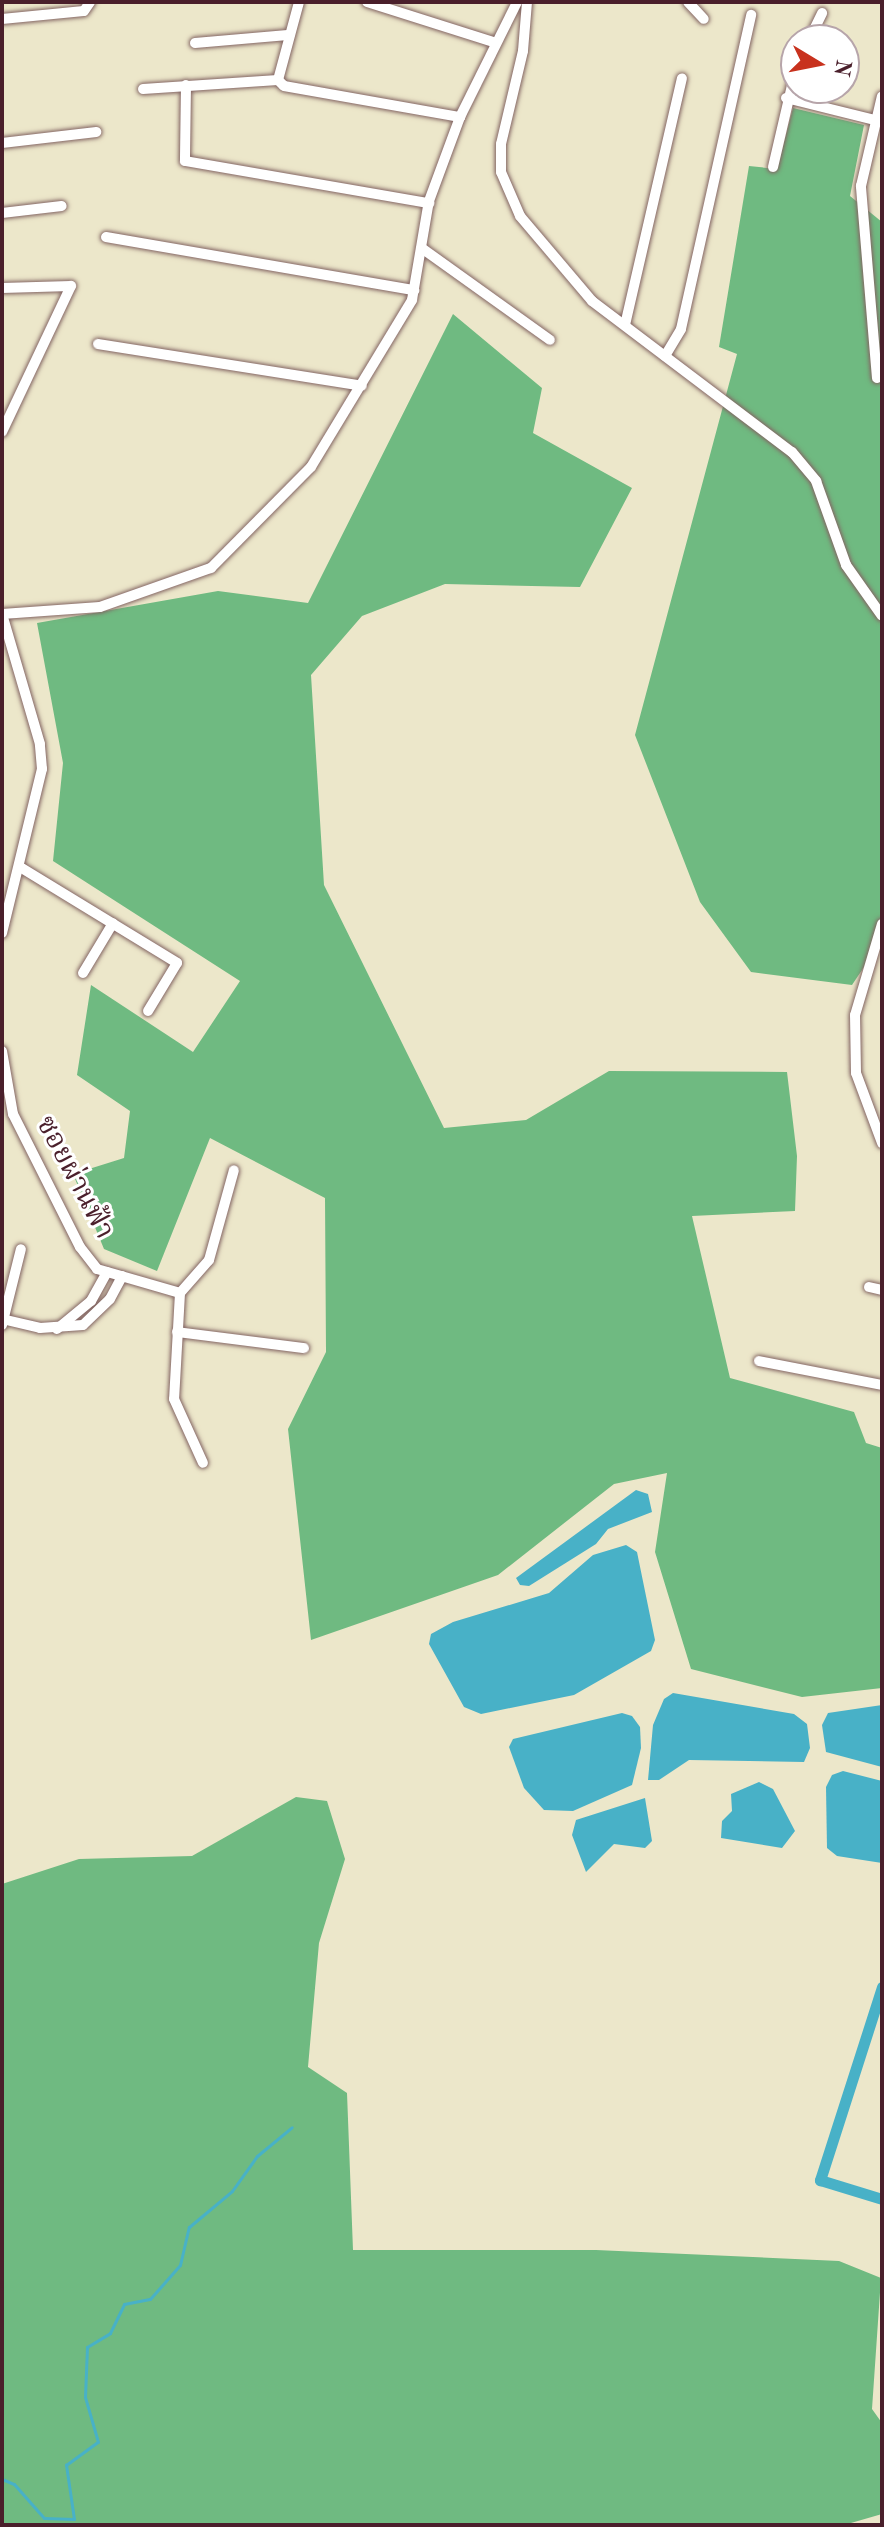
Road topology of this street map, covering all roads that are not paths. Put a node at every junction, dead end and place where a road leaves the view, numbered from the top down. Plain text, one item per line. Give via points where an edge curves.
1 (90, 2) edge
2 (299, 2) edge
3 (367, 2) edge
4 (517, 2) edge
5 (527, 2) edge
6 (688, 2) edge
7 (822, 13) dead end
8 (751, 15) dead end
9 (2, 19) edge
10 (704, 19) dead end
11 (817, 24) edge
12 (288, 35) junction
13 (195, 43) dead end
14 (496, 43) junction
15 (682, 78) dead end
16 (278, 80) junction
17 (186, 85) junction
18 (143, 89) dead end
19 (882, 96) edge
20 (785, 104) edge
21 (810, 104) edge
22 (460, 117) junction
23 (875, 120) junction
24 (96, 132) dead end
25 (877, 139) edge
26 (2, 143) edge
27 (773, 167) dead end
28 (429, 203) junction
29 (62, 206) dead end
30 (2, 213) edge
31 (106, 237) dead end
32 (423, 249) junction
33 (2, 289) edge
34 (414, 290) junction
35 (625, 325) junction
36 (550, 340) dead end
37 (98, 344) dead end
38 (665, 356) junction
39 (877, 378) dead end
40 (362, 386) junction
41 (2, 432) edge
42 (2, 614) edge
43 (882, 616) edge
44 (20, 867) junction
45 (113, 923) junction
46 (882, 924) edge
47 (2, 933) edge
48 (83, 973) dead end
49 (148, 1011) dead end
50 (2, 1051) edge
51 (882, 1143) edge
52 (234, 1170) dead end
53 (21, 1249) dead end
54 (107, 1272) junction
55 (122, 1276) junction
56 (869, 1287) dead end
57 (882, 1290) edge
58 (180, 1293) junction
59 (2, 1321) edge
60 (57, 1329) junction
61 (177, 1332) junction
62 (304, 1348) dead end
63 (759, 1361) dead end
64 (882, 1385) edge
65 (203, 1463) dead end

1 - 9 street via 84,11
2 - 12 street
3 - 14 street
4 - 14 street
5 - 35 street via 501,172 520,216 560,269
6 - 10 street
7 - 11 street
8 - 38 street via 681,329
12 - 13 street
12 - 16 street
14 - 22 street
15 - 35 street
16 - 17 street
16 - 22 street via 284,86
17 - 18 street
17 - 28 street via 185,161
19 - 23 street
20 - 27 street
21 - 23 street
22 - 28 street
23 - 25 street
24 - 26 street
25 - 39 street via 861,186
28 - 32 street
29 - 30 street
31 - 34 street
32 - 34 street
32 - 36 street
33 - 41 street via 71,286
34 - 40 street
35 - 38 street
37 - 40 street
38 - 43 street via 792,452 816,481 846,565
40 - 42 street via 311,467 211,568 100,607
42 - 44 street via 40,744 42,769 30,804
44 - 45 street
44 - 47 street
45 - 48 street
45 - 49 street via 177,963
46 - 51 street via 855,1015 856,1073
50 - 54 street, ซอยผ่านฟ้า via 13,1114 80,1247 97,1269
52 - 58 street via 209,1260
53 - 59 street
54 - 55 street, ซอยผ่านฟ้า
54 - 60 street via 91,1301
55 - 58 street, ซอยผ่านฟ้า
55 - 60 street via 83,1325
56 - 57 street
58 - 61 street
59 - 60 street
61 - 62 street
61 - 65 street via 174,1399
63 - 64 street

